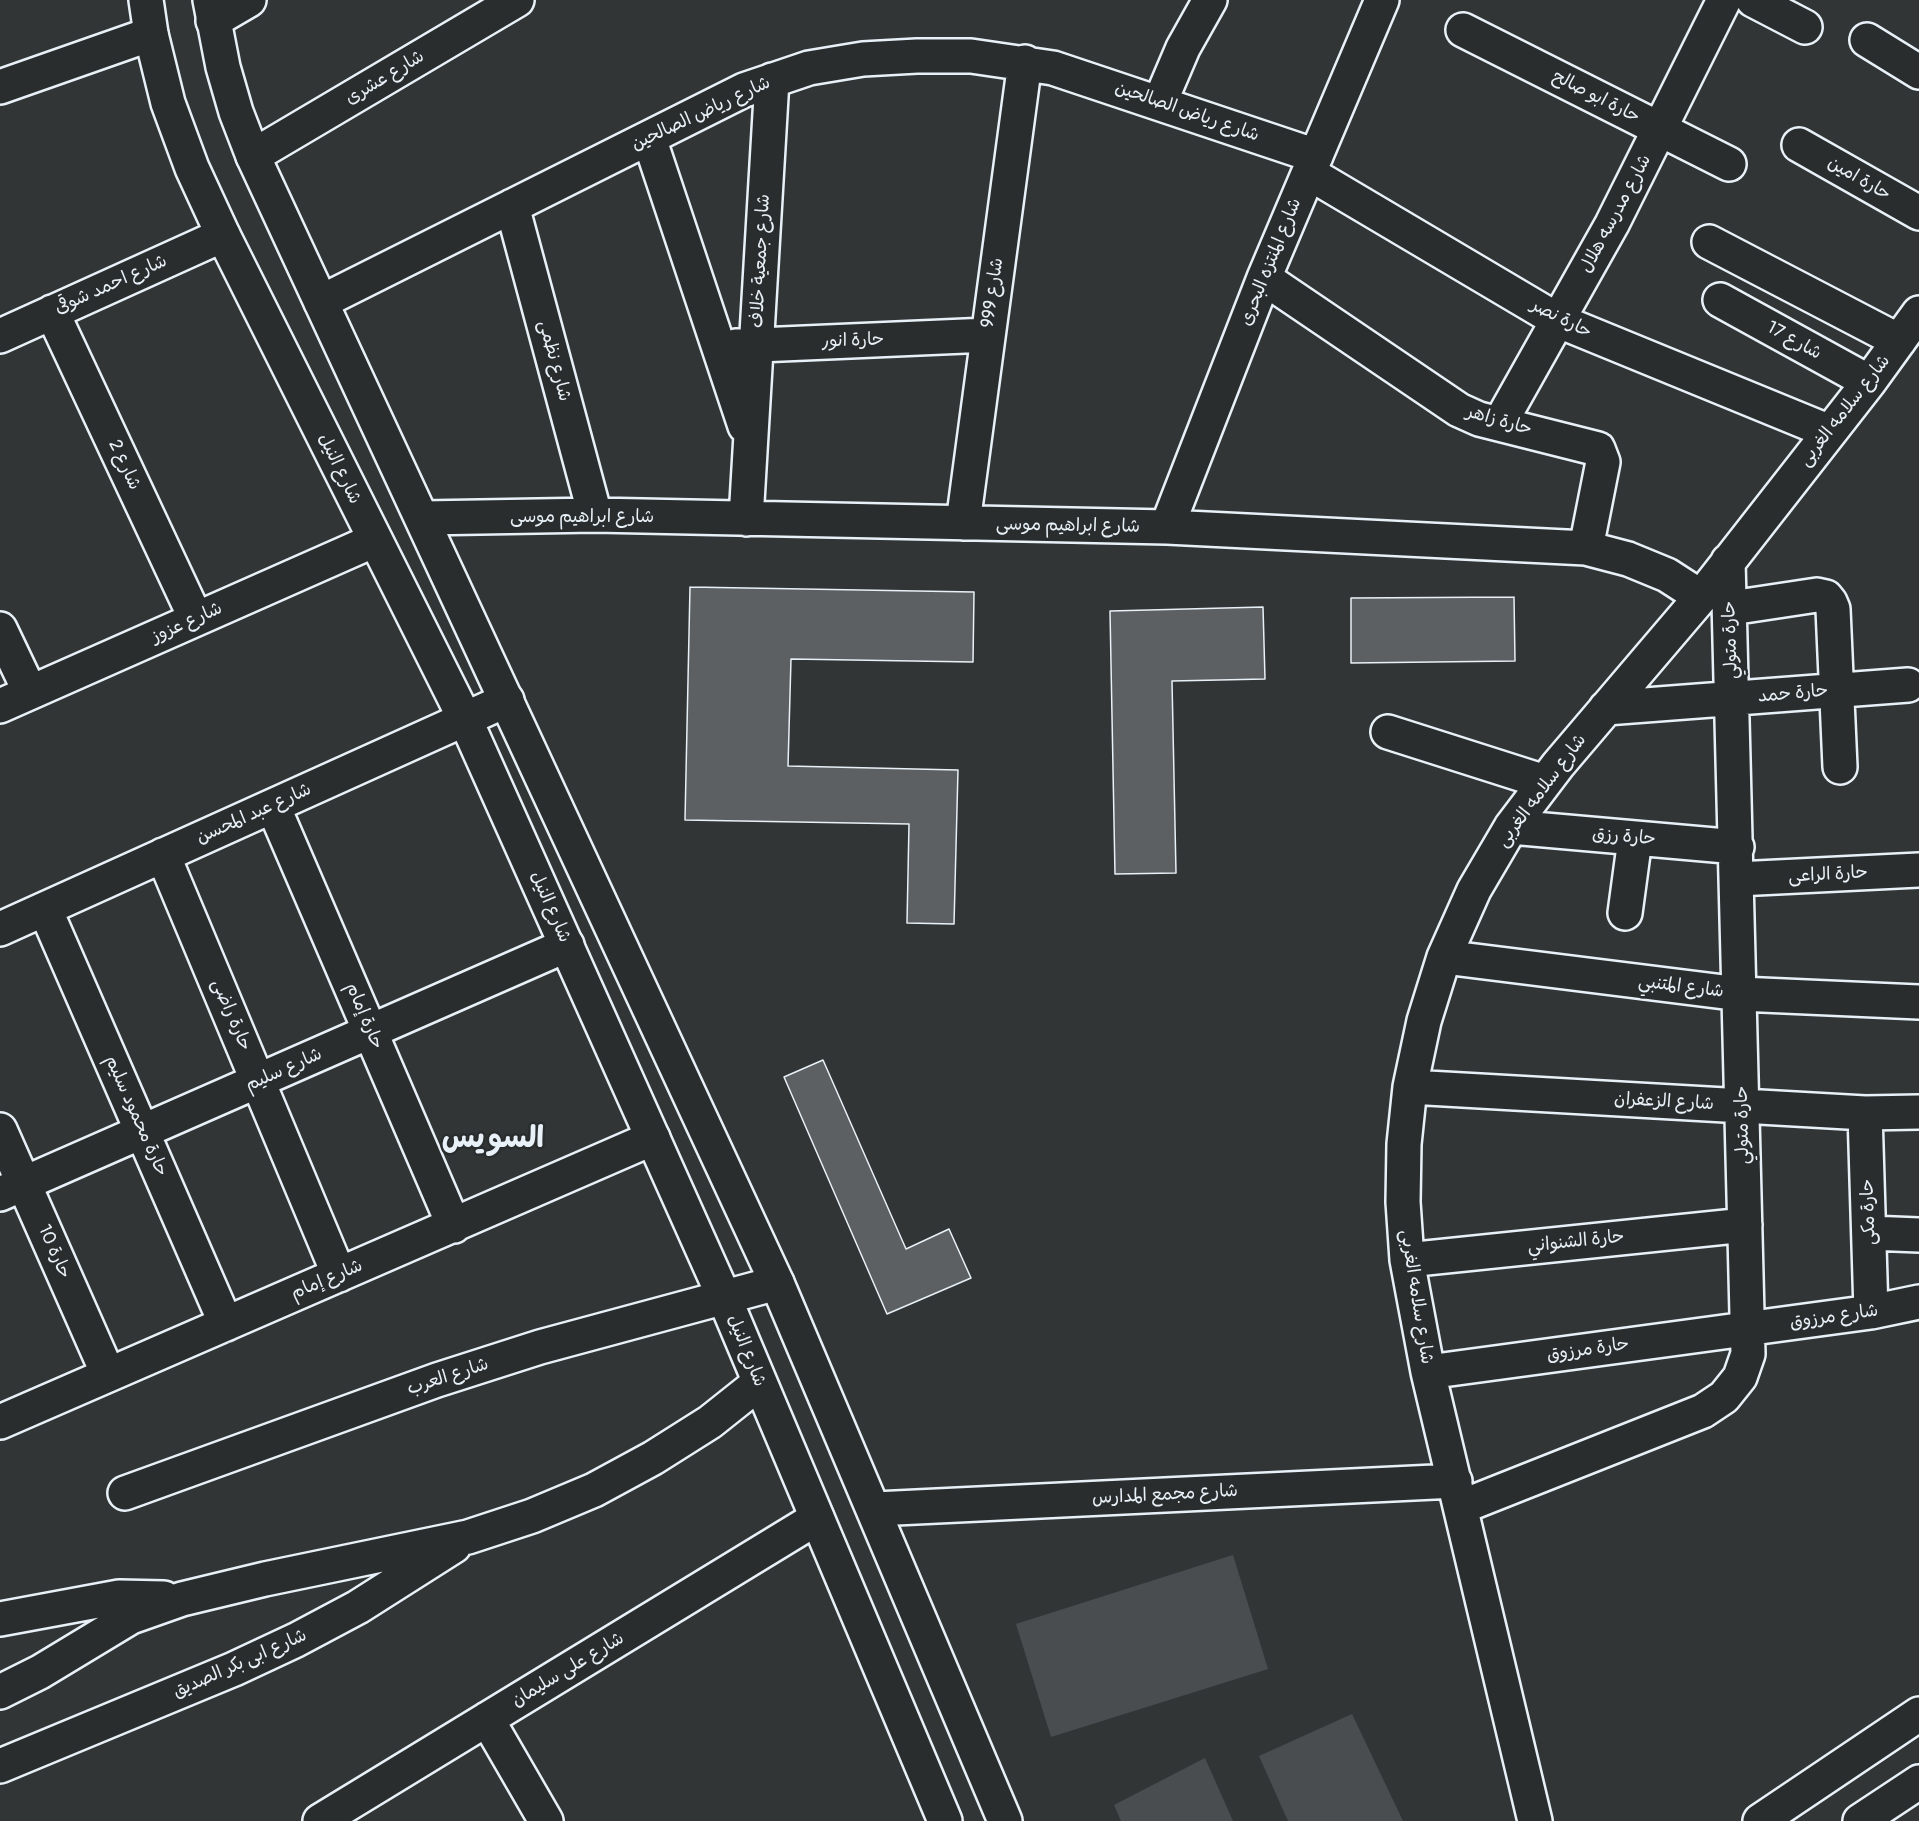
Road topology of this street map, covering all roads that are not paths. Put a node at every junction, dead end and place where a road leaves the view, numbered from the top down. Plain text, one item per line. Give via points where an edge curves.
1 (146, 0) edge
2 (249, 0) edge
3 (517, 0) edge
4 (1210, 0) edge
5 (1382, 0) edge
6 (1724, 0) edge
7 (1753, 0) edge
8 (211, 10) edge
9 (1804, 27) dead end
10 (1463, 30) dead end
11 (151, 34) junction
12 (1867, 40) dead end
13 (1025, 62) junction
14 (1919, 72) edge
15 (772, 80) junction
16 (0, 87) edge
17 (1160, 102) junction
18 (1661, 130) junction
19 (649, 138) junction
20 (1799, 145) dead end
21 (254, 156) junction
22 (1312, 164) junction
23 (1729, 164) dead end
24 (512, 206) junction
25 (1919, 213) edge
26 (223, 235) junction
27 (1709, 242) dead end
28 (1264, 278) junction
29 (1720, 300) dead end
30 (321, 302) junction
31 (52, 312) junction
32 (1559, 321) junction
33 (1912, 327) edge
34 (988, 335) junction
35 (0, 336) edge
36 (756, 345) junction
37 (719, 346) junction
38 (1869, 382) junction
39 (1500, 423) junction
40 (1830, 432) junction
41 (750, 442) junction
42 (596, 515) junction
43 (423, 518) junction
44 (746, 519) junction
45 (963, 524) junction
46 (1167, 528) junction
47 (375, 540) junction
48 (1586, 548) junction
49 (1716, 602) junction
50 (196, 619) junction
51 (0, 629) edge
52 (1908, 685) dead end
53 (1836, 690) junction
54 (30, 692) junction
55 (1733, 699) junction
56 (507, 700) junction
57 (0, 706) edge
58 (1606, 708) junction
59 (465, 719) junction
60 (1388, 732) dead end
61 (1840, 767) dead end
62 (1545, 782) junction
63 (273, 806) junction
64 (1511, 827) junction
65 (1635, 839) junction
66 (1737, 847) junction
67 (163, 855) junction
68 (1919, 870) edge
69 (1737, 879) junction
70 (45, 909) junction
71 (1625, 914) dead end
72 (0, 929) edge
73 (567, 945) junction
74 (1444, 957) junction
75 (1740, 994) junction
76 (1919, 1002) edge
77 (371, 1032) junction
78 (259, 1081) junction
79 (1410, 1087) junction
80 (1742, 1106) junction
81 (1919, 1112) edge
82 (1865, 1113) junction
83 (0, 1130) edge
84 (143, 1131) junction
85 (653, 1138) junction
86 (12, 1189) edge
87 (1745, 1225) junction
88 (454, 1226) junction
89 (1870, 1233) junction
90 (1919, 1235) edge
91 (1407, 1260) junction
92 (339, 1275) junction
93 (777, 1283) junction
94 (724, 1297) junction
95 (1919, 1302) edge
96 (1871, 1312) junction
97 (226, 1324) junction
98 (1748, 1328) junction
99 (1428, 1372) junction
100 (108, 1374) junction
101 (759, 1383) junction
102 (0, 1422) edge
103 (125, 1493) dead end
104 (1458, 1494) junction
105 (875, 1509) junction
106 (817, 1518) junction
107 (468, 1537) junction
108 (182, 1599) junction
109 (0, 1619) edge
110 (0, 1692) edge
111 (1919, 1714) edge
112 (488, 1719) junction
113 (0, 1766) edge
114 (1919, 1782) edge
115 (320, 1821) edge
116 (546, 1821) edge
117 (945, 1821) edge
118 (1005, 1821) edge
119 (1535, 1821) edge
120 (1760, 1821) edge
121 (1860, 1821) edge

1 - 11 street, شارع النيل
2 - 8 street
3 - 21 street, شارع عشرى
4 - 17 street
5 - 22 street, شارع المنتزه البحرى
6 - 18 street, شارع مدرسه هلال
7 - 9 street
8 - 21 street via 237,112
10 - 18 street, حارة ابو صالح
11 - 16 street
11 - 26 street, شارع النيل via 168,103
12 - 14 street
13 - 15 street, شارع رياض الصالحين via 971,56 863,59 809,68
13 - 17 street, شارع رياض الصالحين
13 - 34 street, شارع 999
15 - 19 street, شارع رياض الصالحين
15 - 36 street, شارع جمعية خلاف
17 - 22 street, شارع رياض الصالحين
18 - 23 street, حارة ابو صالح
18 - 32 street, شارع مدرسه هلال
19 - 24 street, شارع رياض الصالحين
19 - 37 street, شارع جمعية خلاف
20 - 25 street, حارة امين
21 - 30 street
22 - 28 street, شارع المنتزه البحرى
22 - 32 street, حارة نصر
24 - 30 street, شارع رياض الصالحين
24 - 42 street, شارع نظمى
26 - 31 street, شارع احمد شوقى
26 - 47 street, شارع النيل
27 - 33 street
28 - 39 street, حارة زاهر via 1460,410
28 - 46 street, شارع المنتزه البحرى
29 - 38 street, شارع 17
30 - 43 street
31 - 35 street, شارع احمد شوقى
31 - 50 street, شارع 2
32 - 39 street, شارع مدرسه هلال
32 - 40 street, حارة نصر
33 - 38 street, شارع سلامه الغربى
34 - 36 street, حارة انور
34 - 45 street, شارع 999
36 - 37 street, حارة انور
36 - 41 street, شارع جمعية خلاف
37 - 41 street, شارع جمعية خلاف
38 - 40 street, شارع سلامه الغربى
39 - 48 street, حارة زاهر via 1598,449 1603,462
40 - 49 street, شارع سلامه الغربى via 1728,561
41 - 44 street, شارع جمعية خلاف
42 - 43 street, شارع ابراهيم موسى
42 - 44 street, شارع ابراهيم موسى
43 - 56 street
44 - 45 street, شارع ابراهيم موسى
45 - 46 street, شارع ابراهيم موسى
46 - 48 street, شارع ابراهيم موسى
47 - 50 street, شارع عزوز
47 - 59 street, شارع النيل
48 - 49 street, شارع ابراهيم موسى via 1667,575
49 - 53 street via 1826,597 1833,609
49 - 55 street, حارة متولي
49 - 58 street, شارع سلامه الغربى
50 - 54 street, شارع عزوز
51 - 54 street
52 - 53 street, حارة حمد
53 - 55 street, حارة حمد
53 - 61 street
54 - 57 street, شارع عزوز
55 - 58 street, حارة حمد
55 - 66 street, حارة متولي
56 - 59 street, شارع عبد المحسن
56 - 93 street
58 - 62 street, شارع سلامه الغربى
59 - 63 street, شارع عبد المحسن
59 - 73 street, شارع النيل
60 - 62 street
62 - 64 street, شارع سلامه الغربى
63 - 67 street, شارع عبد المحسن
63 - 77 street, حارة إمام
64 - 65 street, حارة رزق
64 - 74 street, شارع سلامه الغربى via 1474,890
65 - 66 street, حارة رزق
65 - 71 street
66 - 69 street, حارة متولي
67 - 70 street, شارع عبد المحسن
67 - 78 street, حارة راضى
68 - 69 street, حارة الراعى
69 - 75 street, حارة متولي
70 - 72 street, شارع عبد المحسن
70 - 84 street, حارة محمود سليم
73 - 77 street, شارع سليم
73 - 85 street, شارع النيل
74 - 75 street, شارع المتنبي
74 - 79 street, شارع سلامه الغربى via 1424,1021
75 - 76 street, شارع المتنبي
75 - 80 street, حارة متولي
77 - 78 street, شارع سليم
77 - 88 street, حارة إمام
78 - 84 street, شارع سليم
78 - 92 street, حارة راضى
79 - 80 street, شارع الزعفران
79 - 91 street, شارع سلامه الغربى via 1404,1144
80 - 82 street, شارع الزعفران
80 - 87 street, حارة متولي
81 - 82 street, شارع الزعفران
82 - 89 street, حارة مكى
83 - 86 street, حارة 10
84 - 86 street, شارع سليم
84 - 97 street, حارة محمود سليم
85 - 88 street, شارع إمام
85 - 94 street, شارع النيل
86 - 100 street, حارة 10
87 - 91 street, حارة الشنواني
87 - 98 street, حارة متولي
88 - 92 street, شارع إمام
89 - 90 street
89 - 96 street, حارة مكى
91 - 99 street, شارع سلامه الغربى
92 - 97 street, شارع إمام
93 - 94 street, شارع العرب
93 - 105 street
94 - 101 street, شارع النيل
94 - 103 street, شارع العرب via 540,1347 437,1380
95 - 96 street, شارع مرزوق
96 - 98 street, شارع مرزوق
97 - 100 street, شارع إمام
98 - 99 street, حارة مرزوق
98 - 104 street, حارة متولي via 1748,1354 1740,1377 1724,1397 1703,1411
99 - 104 street, شارع سلامه الغربى
100 - 102 street, شارع إمام
101 - 106 street, شارع النيل
101 - 107 street, شارع ابى بكر الصديق via 710,1422 594,1490
104 - 105 street, شارع مجمع المدارس
104 - 119 street, شارع سلامه الغربى
105 - 118 street
106 - 112 street, شارع على سليمان
106 - 117 street, شارع النيل
107 - 108 street, شارع ابى بكر الصديق
107 - 113 street, شارع ابى بكر الصديق via 358,1607 296,1640
108 - 109 street via 119,1597
108 - 110 street, شارع ابى بكر الصديق via 131,1617
111 - 120 street
112 - 115 street, شارع على سليمان
112 - 116 street
114 - 121 street

